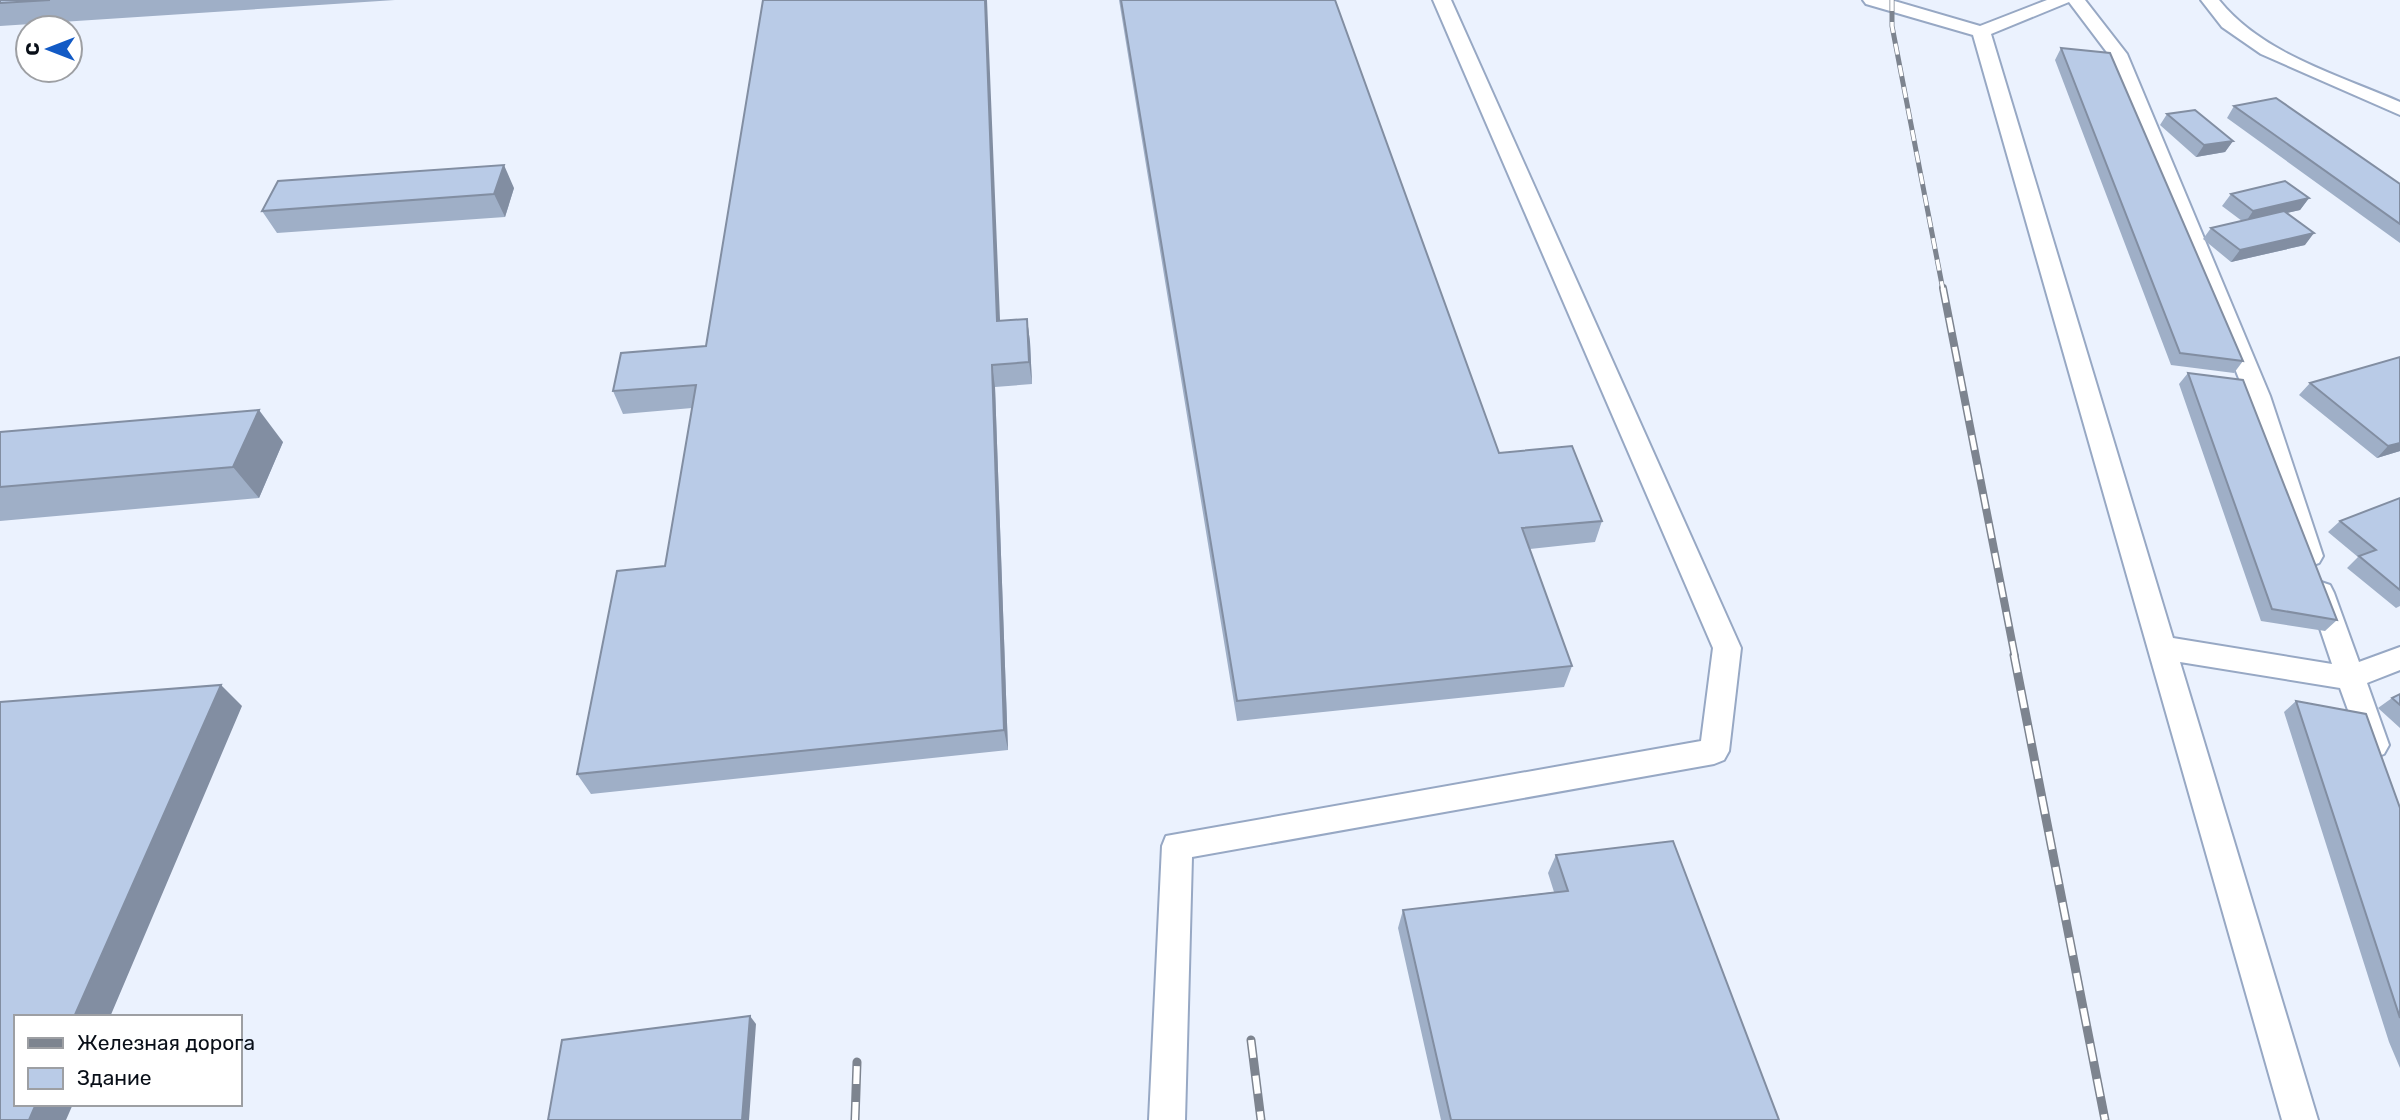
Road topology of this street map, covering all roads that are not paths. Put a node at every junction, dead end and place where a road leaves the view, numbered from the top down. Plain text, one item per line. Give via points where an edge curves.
1 (1442, 0) edge
2 (1871, 0) edge
3 (2062, 0) edge
4 (2076, 0) edge
5 (2210, 0) edge
6 (1982, 32) junction
7 (2400, 108) edge
8 (2162, 648) junction
9 (2400, 658) edge
10 (2349, 678) junction
11 (2381, 766) edge
12 (1167, 1120) edge
13 (2300, 1120) edge

1 - 12 lane via 1727,648 1714,751 1177,846
2 - 6 lane
3 - 6 lane
4 - 10 lane via 2118,54 2258,396
5 - 7 lane via 2228,23 2267,50
6 - 8 lane
8 - 10 lane
8 - 13 lane
9 - 10 lane
10 - 11 lane

